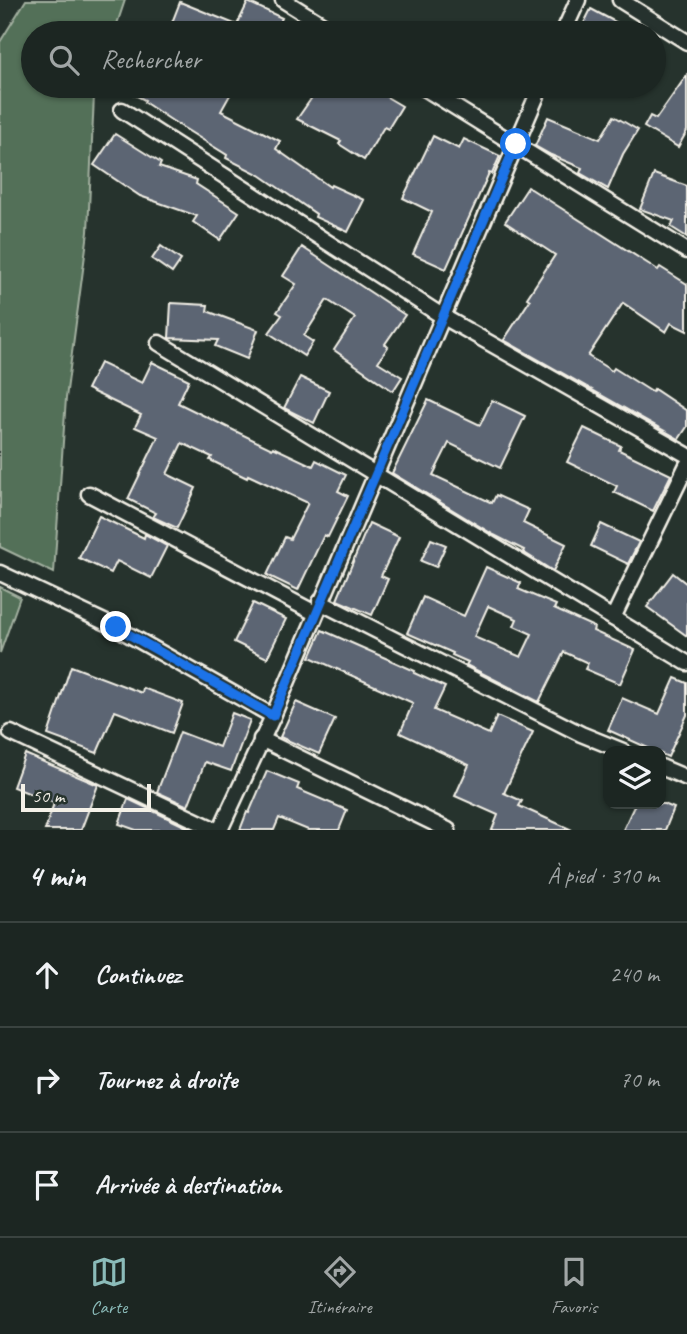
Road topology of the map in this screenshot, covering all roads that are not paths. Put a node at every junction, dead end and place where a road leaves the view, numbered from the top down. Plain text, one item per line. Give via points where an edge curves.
1 (283, 0) edge
2 (578, 0) edge
3 (620, 0) edge
4 (317, 21) edge
5 (568, 21) edge
6 (654, 21) edge
7 (666, 29) edge
8 (687, 42) edge
9 (441, 98) edge
10 (536, 98) edge
11 (122, 110) dead end
12 (516, 144) junction
13 (687, 251) edge
14 (442, 316) junction
15 (159, 343) dead end
16 (687, 455) edge
17 (687, 465) edge
18 (375, 474) junction
19 (89, 494) dead end
20 (0, 573) edge
21 (317, 607) junction
22 (613, 618) junction
23 (687, 663) edge
24 (273, 716) junction
25 (11, 733) dead end
26 (261, 739) junction
27 (610, 746) edge
28 (666, 769) edge
29 (687, 778) edge
30 (218, 830) edge
31 (448, 830) edge

1 - 4 street
2 - 5 street
3 - 6 street
7 - 8 street
9 - 12 street
10 - 12 street
11 - 14 street
12 - 13 street
12 - 14 street
14 - 16 street
14 - 18 street
15 - 18 street
17 - 22 street
18 - 21 street
18 - 22 street
19 - 21 street
20 - 24 street via 116,627
21 - 24 street
21 - 27 street
22 - 23 street
24 - 26 street
25 - 30 street
26 - 30 street
26 - 31 street
28 - 29 street

